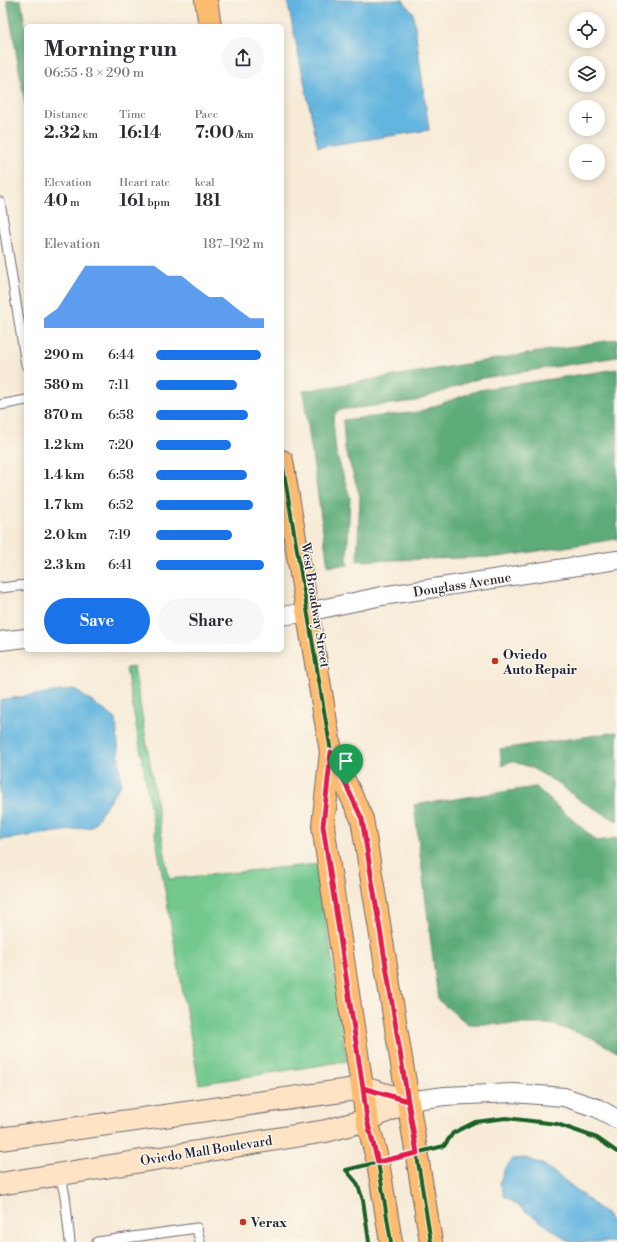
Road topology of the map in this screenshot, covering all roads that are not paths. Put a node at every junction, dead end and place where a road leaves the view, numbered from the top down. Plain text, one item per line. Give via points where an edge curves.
1 (206, 0) edge
2 (210, 24) edge
3 (0, 202) edge
4 (24, 352) edge
5 (24, 400) edge
6 (0, 405) edge
7 (284, 473) edge
8 (617, 560) edge
9 (24, 584) edge
10 (0, 587) edge
11 (307, 612) junction
12 (284, 616) edge
13 (24, 638) edge
14 (0, 641) edge
15 (331, 752) junction
16 (363, 1088) junction
17 (408, 1101) junction
18 (617, 1119) edge
19 (367, 1120) junction
20 (0, 1139) edge
21 (60, 1174) junction
22 (0, 1184) edge
23 (70, 1242) edge
24 (97, 1242) edge
25 (200, 1242) edge
26 (391, 1242) edge
27 (431, 1242) edge

1 - 2 main road
3 - 4 lane
5 - 6 lane
7 - 11 main road, West Broadway Street
8 - 11 street, Douglass Avenue via 382,596
9 - 10 lane
11 - 12 street, Douglass Avenue
11 - 15 main road, West Broadway Street
13 - 14 street
15 - 16 main road, West Broadway Street via 323,826
15 - 17 main road, West Broadway Street via 362,819
16 - 17 street, Oviedo Mall Boulevard
16 - 19 main road, West Broadway Street
16 - 20 street, Oviedo Mall Boulevard
17 - 18 street, Oviedo Mall Boulevard via 445,1096 513,1093 564,1097 597,1108
17 - 19 street, Oviedo Mall Boulevard
17 - 27 main road, West Broadway Street
19 - 21 street, Oviedo Mall Boulevard via 326,1131
19 - 26 main road, West Broadway Street via 378,1162
21 - 22 street, Oviedo Mall Boulevard
21 - 23 lane
24 - 25 lane via 197,1228

